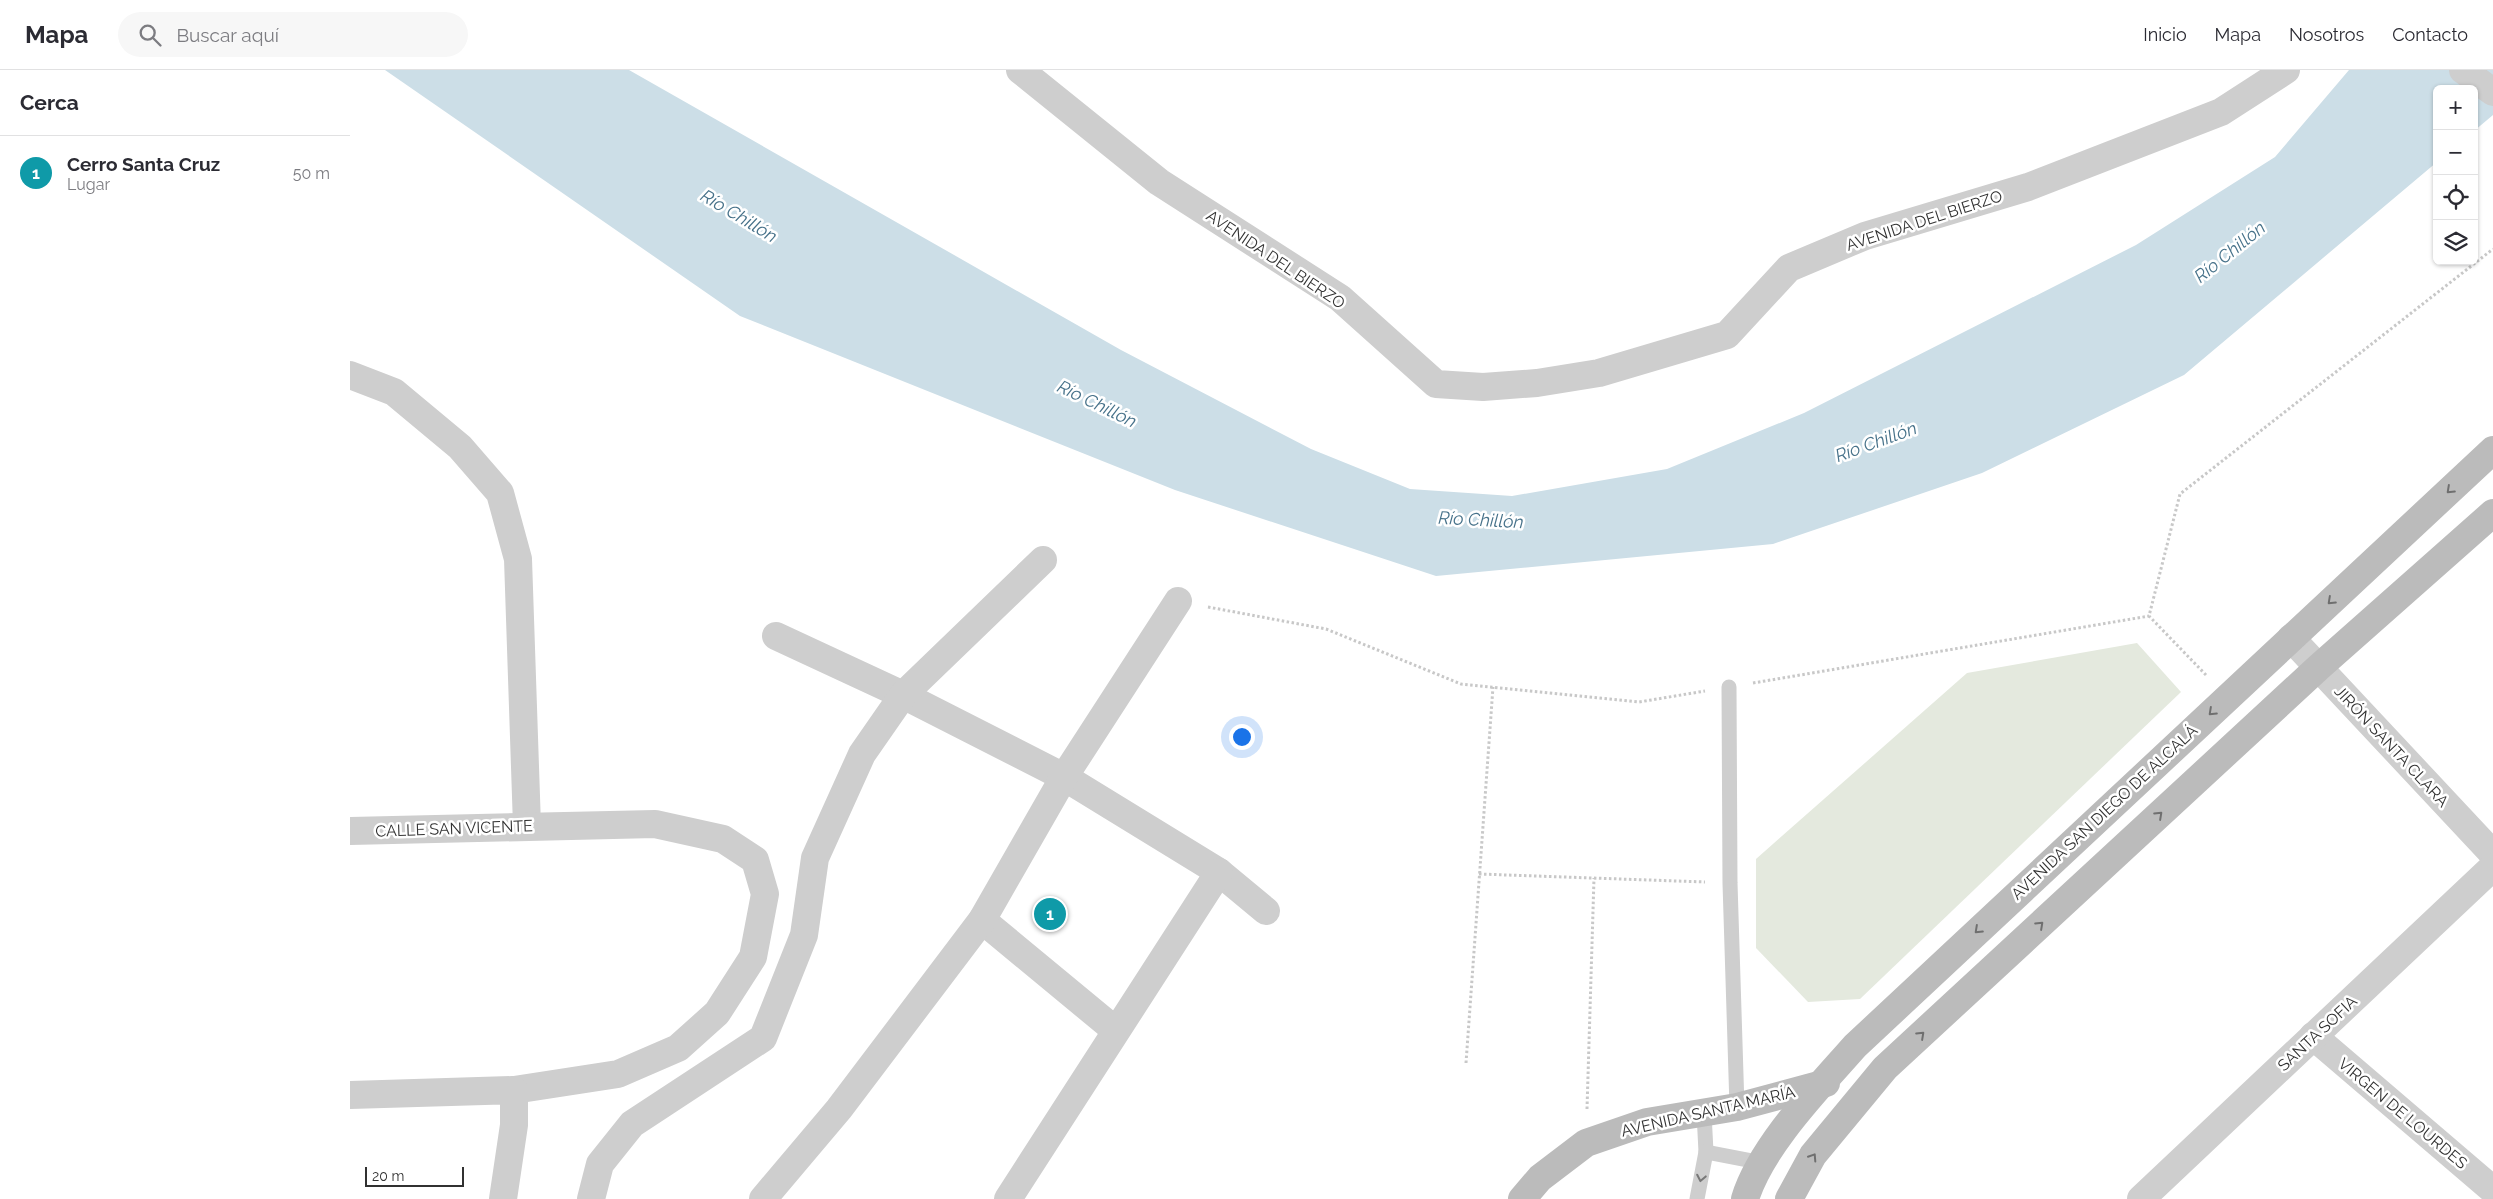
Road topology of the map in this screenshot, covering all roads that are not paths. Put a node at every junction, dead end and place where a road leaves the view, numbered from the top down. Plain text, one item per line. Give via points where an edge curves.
1 (1020, 70) edge
2 (2286, 70) edge
3 (2463, 70) edge
4 (2493, 92) edge
5 (350, 375) edge
6 (2490, 457) edge
7 (2493, 513) edge
8 (1042, 560) dead end
9 (1178, 601) road end
10 (776, 636) dead end
11 (2292, 638) junction
12 (2319, 667) junction
13 (1729, 687) road end
14 (903, 695) junction
15 (1064, 777) junction
16 (527, 826) junction
17 (350, 831) edge
18 (2493, 854) edge
19 (2493, 867) edge
20 (1219, 872) junction
21 (1266, 911) dead end
22 (982, 920) junction
23 (1115, 1030) junction
24 (2313, 1036) junction
25 (1886, 1068) junction
26 (1822, 1083) junction
27 (514, 1090) junction
28 (350, 1095) edge
29 (1737, 1107) junction
30 (1704, 1113) junction
31 (1706, 1152) junction
32 (1763, 1163) junction
33 (2493, 1190) edge
34 (503, 1199) edge
35 (591, 1199) edge
36 (763, 1199) edge
37 (1008, 1199) edge
38 (1522, 1199) edge
39 (1698, 1199) edge
40 (1745, 1199) edge
41 (1789, 1199) edge
42 (2141, 1199) edge

1 - 2 street, AVENIDA DEL BIERZO via 1159,182 1340,298 1436,384 1483,387 1599,373 1727,335 1789,268 1865,236 2028,187 2221,112
3 - 4 street
5 - 16 street via 394,392 460,447 500,493 518,559
6 -> 11 street, AVENIDA SAN DIEGO DE ALCALÁ
7 - 12 street
8 - 14 street
9 - 15 street
10 - 14 street
11 - 12 street, JIRÓN SANTA CLARA
11 -> 26 street, AVENIDA SAN DIEGO DE ALCALÁ via 1855,1046
12 - 18 street, JIRÓN SANTA CLARA
25 -> 12 street
13 - 29 lane via 1730,882
14 - 15 street
14 - 35 street via 862,754 815,858 804,935 763,1038 632,1124 600,1164
15 - 20 street
15 - 22 street
16 - 17 street, CALLE SAN VICENTE
16 - 27 street, CALLE SAN VICENTE via 655,824 723,839 755,860 765,894 753,957 717,1013 678,1048 618,1074
19 - 24 street, SANTA SOFIA
20 - 21 street
20 - 23 street
22 - 23 street
22 - 36 street via 839,1108
23 - 37 street
24 - 33 street, VIRGEN DE LOURDES
24 - 42 street, SANTA SOFIA
25 - 26 street, AVENIDA SANTA MARÍA
41 -> 25 street via 1813,1155
26 - 29 street, AVENIDA SANTA MARÍA
26 - 32 street, AVENIDA SAN DIEGO DE ALCALÁ via 1778,1138
27 - 28 street, CALLE SAN VICENTE
27 - 34 street via 514,1125
29 - 30 street, AVENIDA SANTA MARÍA
30 - 31 lane
30 - 38 street, AVENIDA SANTA MARÍA via 1647,1122 1586,1143 1540,1178
31 - 32 lane
31 -> 39 lane
32 - 40 street, AVENIDA SAN DIEGO DE ALCALÁ via 1749,1185

